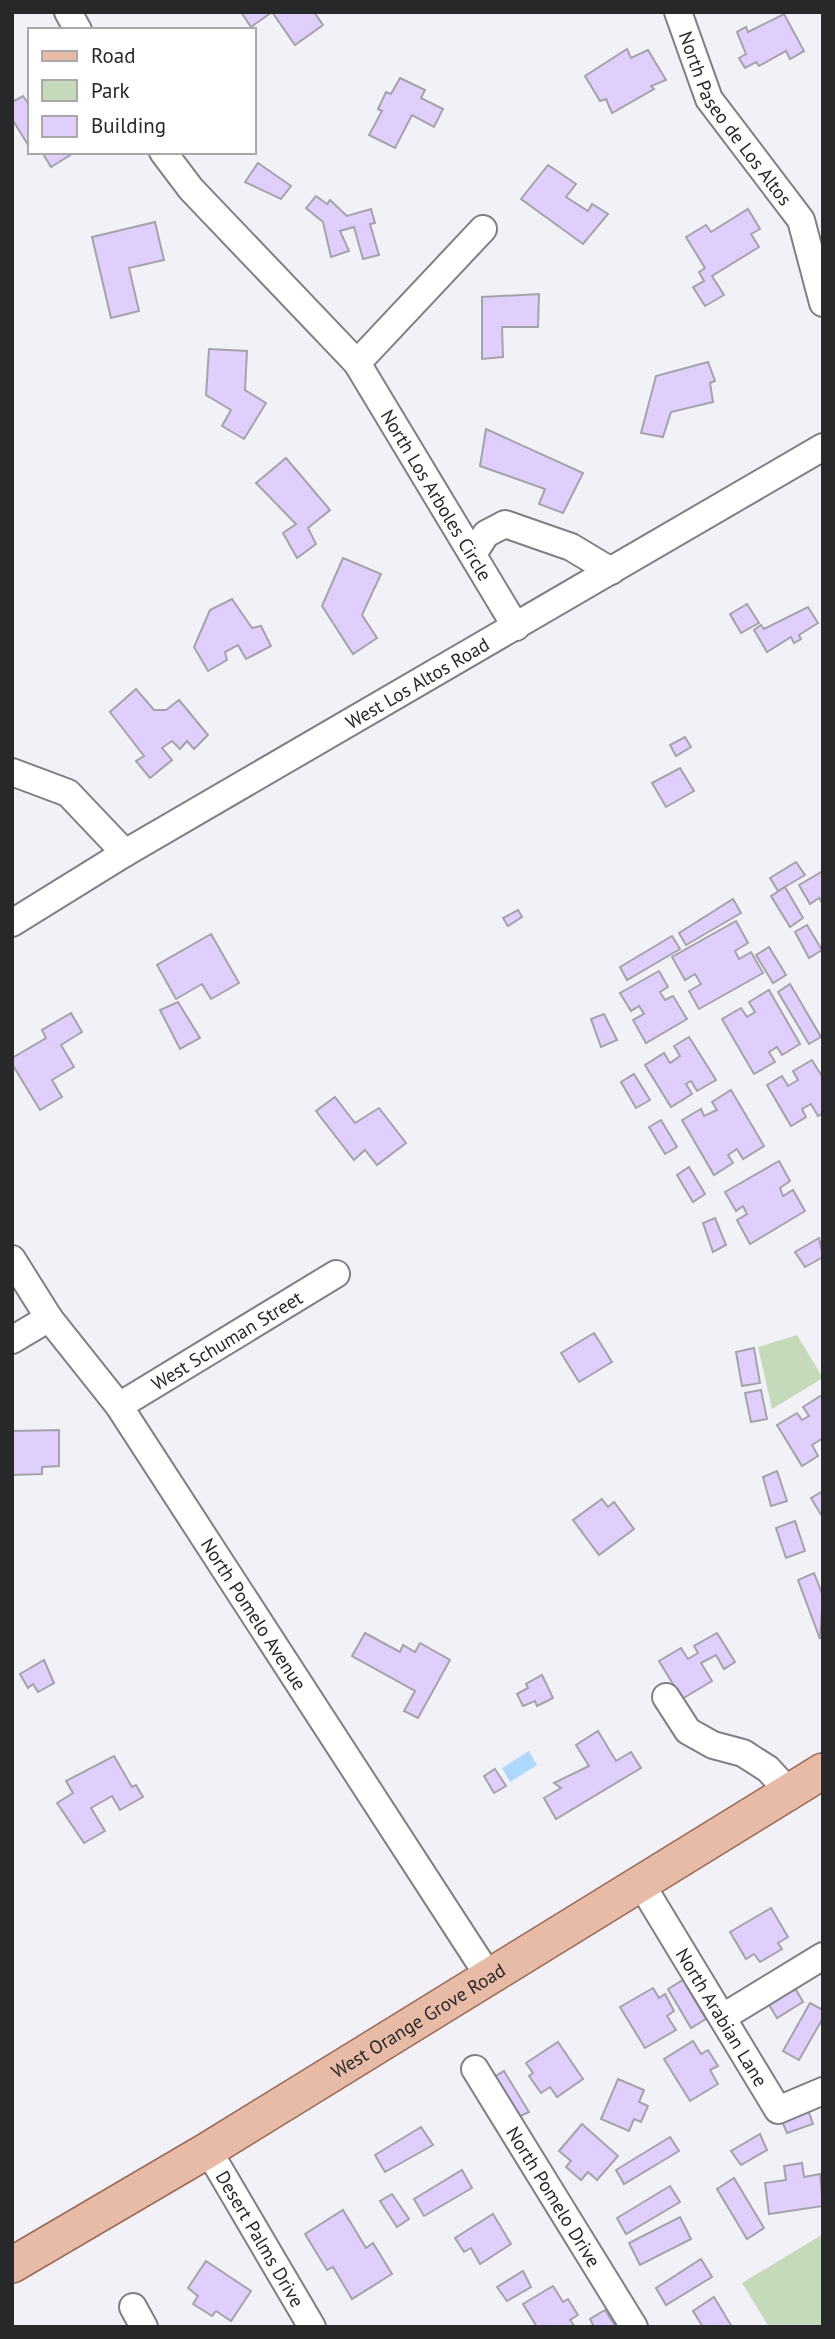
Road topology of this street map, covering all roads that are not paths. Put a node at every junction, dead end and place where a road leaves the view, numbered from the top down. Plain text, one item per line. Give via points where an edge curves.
1 (68, 12) edge
2 (678, 12) edge
3 (77, 28) edge
4 (165, 154) edge
5 (483, 229) dead end
6 (823, 303) edge
7 (357, 363) junction
8 (823, 447) edge
9 (473, 554) junction
10 (611, 571) junction
11 (516, 627) junction
12 (12, 772) edge
13 (125, 853) junction
14 (12, 923) edge
15 (12, 1259) edge
16 (336, 1274) dead end
17 (49, 1318) junction
18 (12, 1340) edge
19 (118, 1406) junction
20 (666, 1697) dead end
21 (823, 1771) edge
22 (789, 1792) junction
23 (640, 1882) junction
24 (823, 1956) edge
25 (488, 1975) junction
26 (723, 2017) junction
27 (475, 2069) dead end
28 (823, 2091) edge
29 (208, 2150) junction
30 (12, 2265) edge
31 (312, 2327) edge
32 (634, 2327) edge

1 - 3 street
2 - 6 street, North Paseo de Los Altos via 709,99 801,220
4 - 7 street, North Los Arboles Circle via 191,189
5 - 7 street
7 - 9 street, North Los Arboles Circle
8 - 10 street, West Los Altos Road
9 - 10 street via 486,534 505,524 570,547
9 - 11 street, North Los Arboles Circle
10 - 11 street, West Los Altos Road
11 - 13 street, West Los Altos Road
12 - 13 street via 68,793
13 - 14 street, West Los Altos Road
15 - 17 street, North Pomelo Avenue
16 - 19 street, West Schuman Street
17 - 18 street
17 - 19 street, North Pomelo Avenue
19 - 25 street, North Pomelo Avenue
20 - 22 street via 688,1731 713,1745 743,1753 768,1769
21 - 22 main road, West Orange Grove Road
22 - 23 main road, West Orange Grove Road
23 - 25 main road, West Orange Grove Road
23 - 26 street, North Arabian Lane
24 - 26 street
25 - 29 main road, West Orange Grove Road
26 - 28 street, North Arabian Lane via 778,2110
27 - 32 street, North Pomelo Drive
29 - 30 main road, West Orange Grove Road
29 - 31 street, Desert Palms Drive

